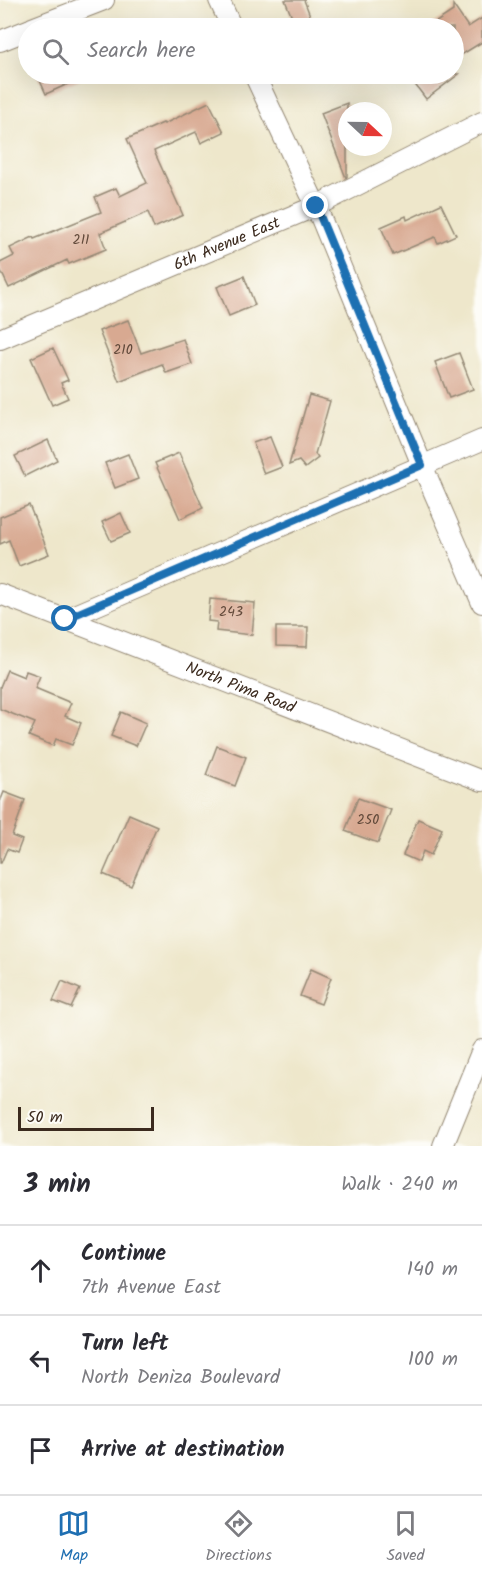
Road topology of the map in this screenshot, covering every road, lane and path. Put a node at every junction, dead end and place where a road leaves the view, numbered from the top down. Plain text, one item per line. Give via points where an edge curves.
1 (104, 0) edge
2 (219, 0) edge
3 (58, 18) edge
4 (227, 18) edge
5 (18, 34) edge
6 (0, 41) edge
7 (259, 84) edge
8 (482, 122) edge
9 (316, 206) junction
10 (0, 339) edge
11 (482, 440) edge
12 (422, 465) junction
13 (0, 594) edge
14 (482, 603) edge
15 (65, 619) junction
16 (482, 782) edge
17 (482, 1050) edge
18 (443, 1146) edge

1 - 3 street
2 - 4 street
5 - 6 street
7 - 9 street
8 - 9 street, 6th Avenue East
9 - 10 street, 6th Avenue East
9 - 12 street
11 - 12 street
12 - 14 street
12 - 15 street
13 - 15 street, North Pima Road
15 - 16 street, North Pima Road
17 - 18 street

